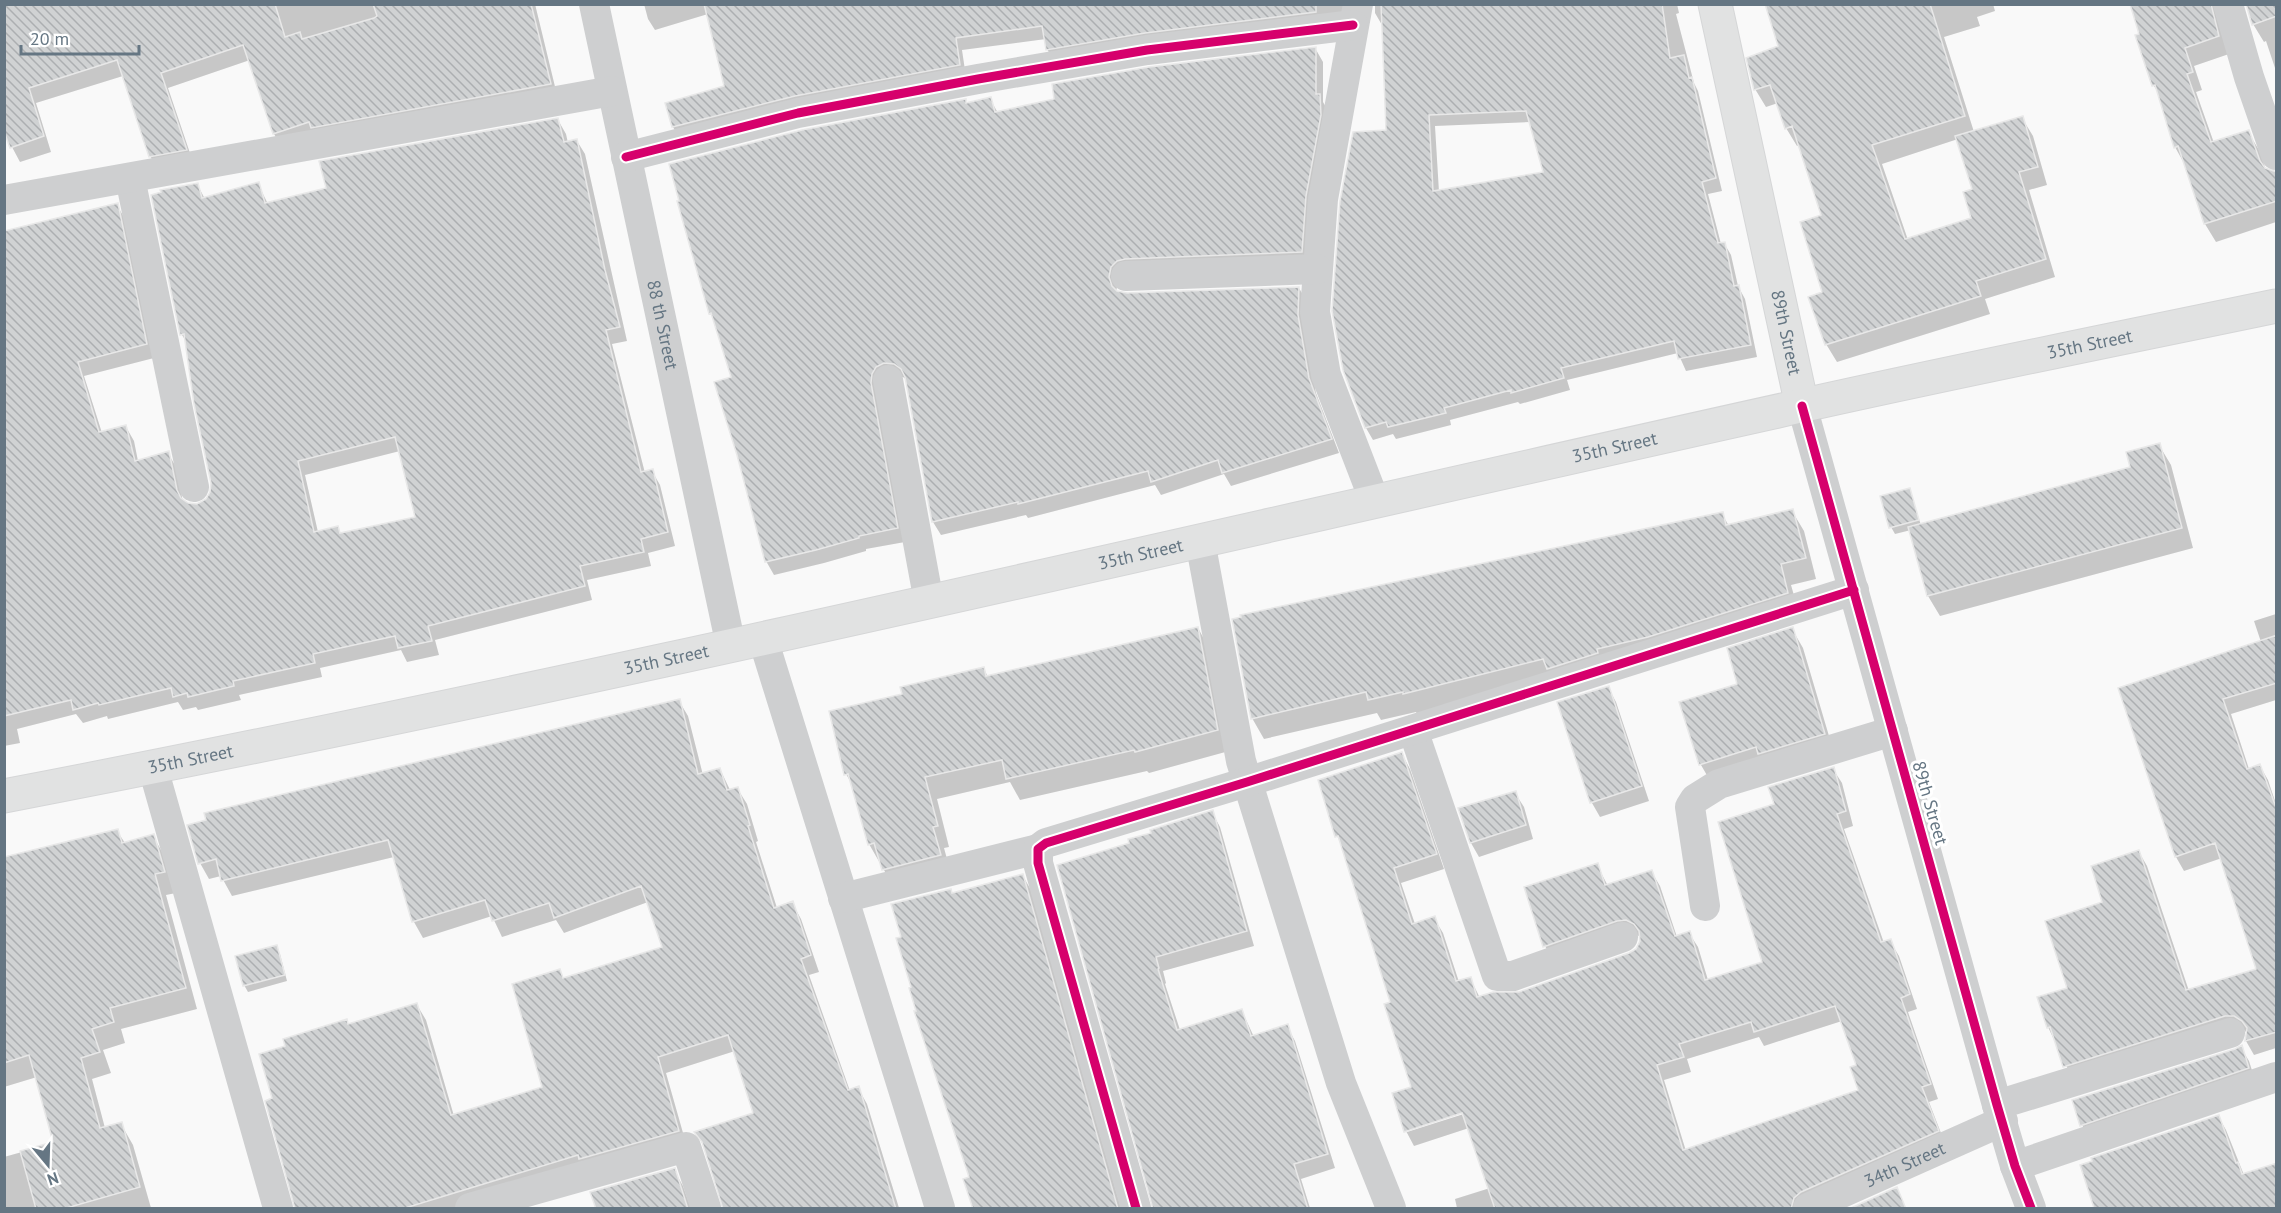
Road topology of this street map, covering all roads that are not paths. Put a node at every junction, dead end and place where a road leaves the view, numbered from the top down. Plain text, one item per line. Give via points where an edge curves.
1 (594, 4) edge
2 (1715, 4) edge
3 (2228, 4) edge
4 (1355, 15) edge
5 (612, 91) junction
6 (2277, 155) edge
7 (626, 157) junction
8 (130, 178) junction
9 (4, 200) edge
10 (1317, 269) junction
11 (1126, 276) dead end
12 (2277, 306) edge
13 (888, 380) dead end
14 (1802, 406) junction
15 (194, 487) dead end
16 (1375, 502) junction
17 (1200, 541) junction
18 (1854, 590) junction
19 (929, 602) junction
20 (762, 639) junction
21 (731, 646) junction
22 (1413, 730) junction
23 (1893, 731) junction
24 (153, 768) junction
25 (1248, 782) junction
26 (4, 796) edge
27 (1038, 849) junction
28 (843, 898) junction
29 (1705, 906) dead end
30 (1623, 937) dead end
31 (2230, 1033) dead end
32 (2277, 1077) edge
33 (2000, 1113) junction
34 (2015, 1166) junction
35 (507, 1204) edge
36 (278, 1209) edge
37 (470, 1209) edge
38 (706, 1209) edge
39 (940, 1209) edge
40 (1136, 1209) edge
41 (1391, 1209) edge
42 (1808, 1209) edge
43 (2031, 1209) edge

1 - 5 street, 88 th Street
2 - 14 main road, 89th Street
3 - 6 street
4 - 7 street via 798,113
4 - 10 street via 1323,198
5 - 7 street, 88 th Street
5 - 8 street
7 - 21 street, 88 th Street
8 - 9 street
8 - 15 street
10 - 11 street
10 - 16 street via 1315,312 1326,375
12 - 14 main road, 35th Street
13 - 19 street
14 - 16 main road, 35th Street
14 - 18 street, 89th Street
16 - 17 main road, 35th Street
17 - 19 main road, 35th Street
17 - 25 street
18 - 22 street
18 - 23 street, 89th Street
19 - 20 main road, 35th Street
20 - 21 main road, 35th Street
20 - 28 street
21 - 24 main road, 35th Street
22 - 25 street
22 - 30 street via 1497,976 1513,976
23 - 29 street via 1719,784 1695,799 1690,807
23 - 33 street, 89th Street
24 - 26 main road, 35th Street
24 - 36 street
25 - 27 street via 1046,843
25 - 41 street via 1341,1083
27 - 28 street
27 - 40 street via 1038,863
28 - 39 street
31 - 33 street, 34th Street
32 - 34 street
33 - 34 street, 89th Street
33 - 42 street, 34th Street
34 - 43 street, 89th Street
35 - 37 street
35 - 38 street via 686,1148

